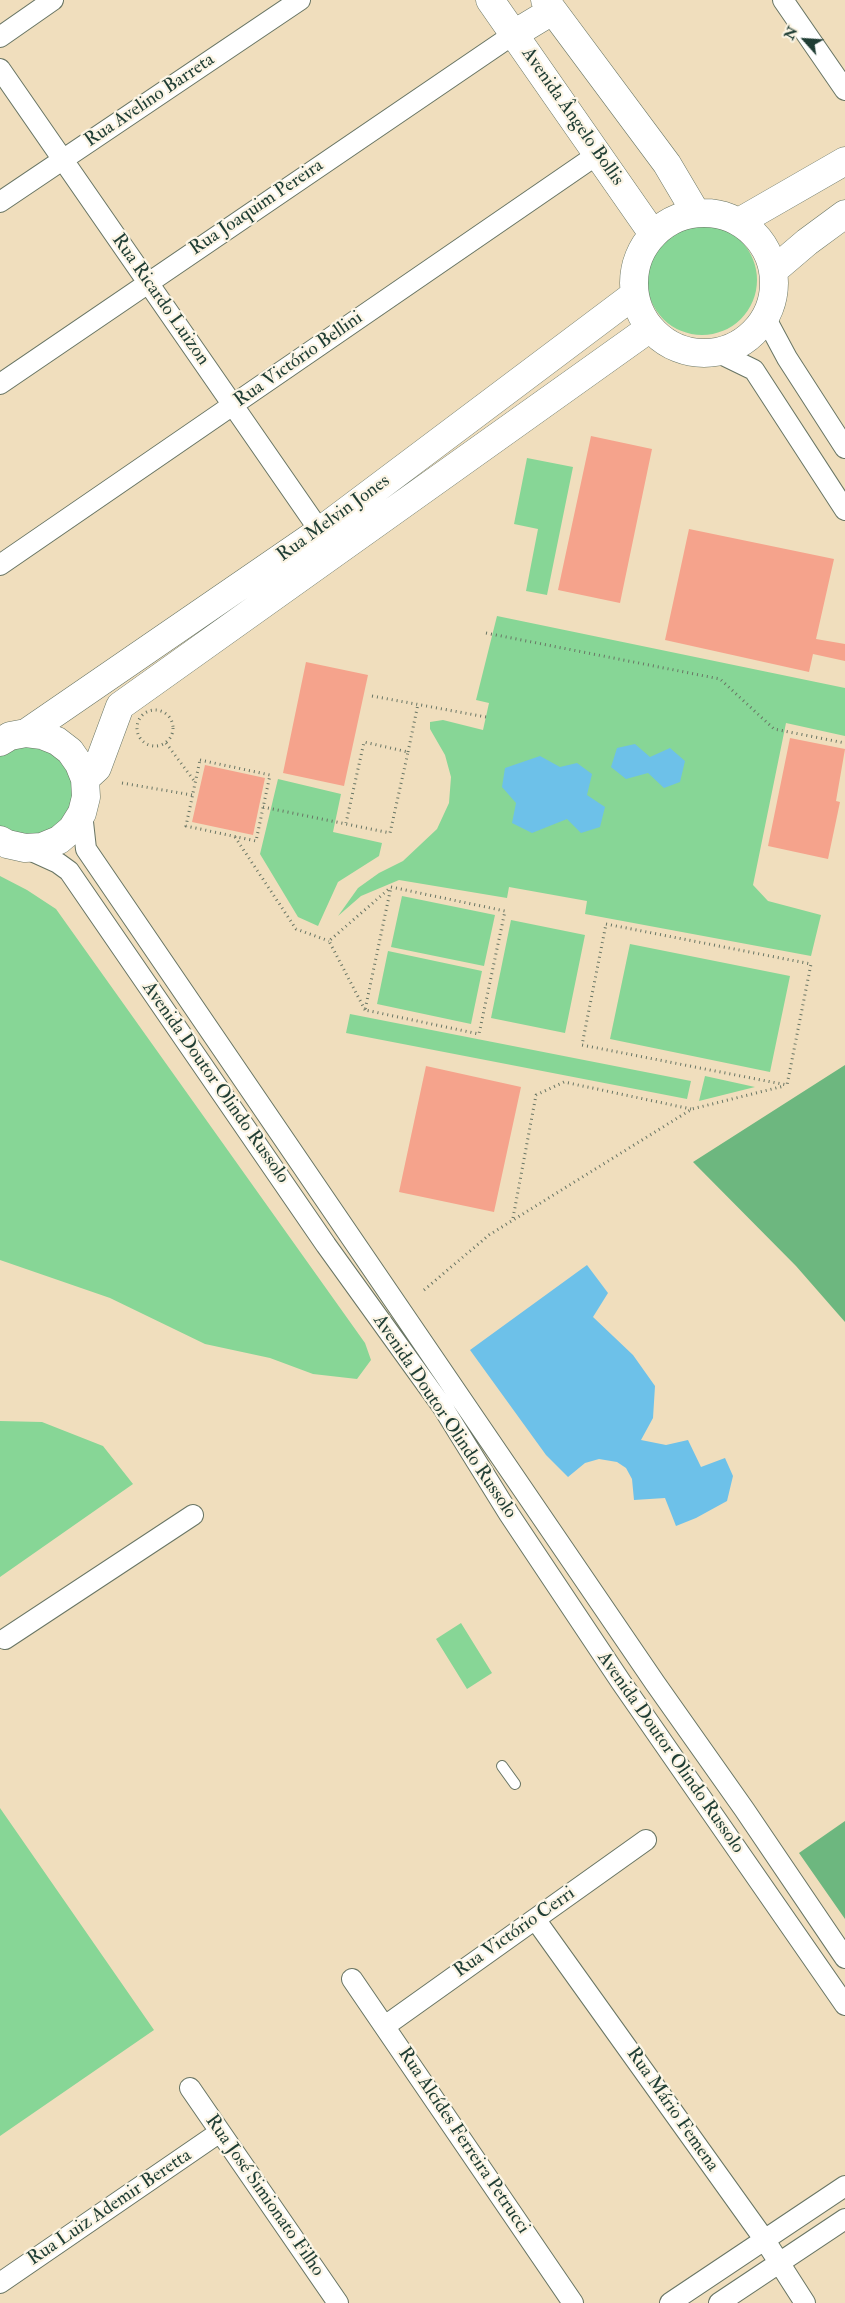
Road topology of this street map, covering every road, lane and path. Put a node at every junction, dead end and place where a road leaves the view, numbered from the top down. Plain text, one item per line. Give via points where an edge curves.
1 (53, 0) edge
2 (300, 0) edge
3 (490, 0) edge
4 (783, 0) edge
5 (548, 5) edge
6 (514, 34) junction
7 (0, 37) edge
8 (0, 69) edge
9 (845, 90) edge
10 (598, 154) junction
11 (63, 160) junction
12 (845, 161) edge
13 (0, 202) edge
14 (696, 213) junction
15 (845, 214) edge
16 (739, 222) junction
17 (653, 234) junction
18 (773, 271) junction
19 (147, 282) junction
20 (634, 295) junction
21 (765, 317) junction
22 (650, 328) junction
23 (717, 352) junction
24 (0, 384) edge
25 (233, 406) junction
26 (845, 448) edge
27 (845, 510) edge
28 (320, 531) junction
29 (0, 565) edge
30 (486, 633) dead end
31 (372, 696) dead end
32 (418, 704) junction
33 (486, 718) dead end
34 (26, 733) junction
35 (0, 742) edge
36 (166, 743) junction
37 (845, 743) edge
38 (408, 752) junction
39 (85, 779) junction
40 (122, 782) dead end
41 (195, 783) junction
42 (192, 796) junction
43 (263, 807) junction
44 (82, 813) junction
45 (346, 823) junction
46 (235, 836) junction
47 (12, 844) edge
48 (391, 887) junction
49 (329, 942) junction
50 (365, 1010) junction
51 (787, 1085) junction
52 (692, 1109) junction
53 (513, 1219) junction
54 (424, 1290) dead end
55 (530, 1500) junction
56 (509, 1514) junction
57 (192, 1515) dead end
58 (5, 1639) dead end
59 (643, 1666) junction
60 (621, 1682) junction
61 (654, 1683) junction
62 (633, 1699) junction
63 (502, 1766) dead end
64 (515, 1784) dead end
65 (646, 1840) dead end
66 (535, 1919) junction
67 (845, 1958) edge
68 (352, 1979) dead end
69 (845, 2005) edge
70 (385, 2026) junction
71 (190, 2088) dead end
72 (220, 2132) junction
73 (845, 2186) edge
74 (845, 2219) edge
75 (764, 2239) junction
76 (779, 2263) junction
77 (0, 2283) edge
78 (330, 2300) edge
79 (573, 2303) edge
80 (670, 2303) edge
81 (719, 2303) edge
82 (805, 2303) edge

1 - 7 street
2 - 11 street, Rua Avelino Barreta
3 - 6 street, Avenida Ângelo Bollis
4 - 9 street
5 - 6 street
5 - 14 street via 666,164
6 - 10 street, Avenida Ângelo Bollis
6 - 19 street, Rua Joaquim Pereira
8 - 11 street, Rua Ricardo Luizon
10 - 17 street, Avenida Ângelo Bollis
10 - 25 street, Rua Victório Bellini
11 - 13 street, Rua Avelino Barreta
11 - 19 street, Rua Ricardo Luizon
12 - 16 street
14 - 16 street via 726,216
14 - 17 street via 680,217
15 - 18 street
16 - 18 street via 755,235 767,252
17 - 20 street via 637,262
18 - 21 street via 773,294
19 - 24 street, Rua Joaquim Pereira
19 - 25 street, Rua Ricardo Luizon
20 - 22 street
20 - 28 street, Rua Melvin Jones
21 - 23 street via 753,333
21 - 26 street via 787,358
22 - 23 street via 680,350
22 - 39 street, Rua Melvin Jones via 120,706 98,768
23 - 27 street via 754,370
25 - 28 street, Rua Ricardo Luizon
25 - 29 street, Rua Victório Bellini
28 - 34 street, Rua Melvin Jones
30 - 37 path via 720,679 774,729
31 - 32 path
32 - 33 path
32 - 38 path
34 - 35 street
34 - 39 street via 57,740 70,751
36 - 36 path via 174,732 172,720 158,710 146,712 138,721 140,739 156,747
36 - 41 path
38 - 45 path via 390,833
38 - 45 path via 364,742
39 - 44 street
40 - 42 path
41 - 42 path
41 - 43 path via 200,760 270,775
42 - 46 path via 186,826
43 - 45 path
43 - 46 path via 256,841
44 - 47 street via 59,840 42,847
44 - 55 street, Avenida Doutor Olindo Russolo via 86,849
46 - 49 path via 296,929
47 - 56 street, Avenida Doutor Olindo Russolo via 58,863 69,871 326,1245 442,1406
48 - 49 path
48 - 50 path
48 - 50 path via 505,911 485,1006 479,1034
49 - 50 path
51 - 51 path via 810,964 606,924 582,1045
51 - 52 path
52 - 53 path
52 - 53 path via 564,1082 536,1095
53 - 54 path via 489,1234
55 - 56 street
55 - 59 street, Avenida Doutor Olindo Russolo
56 - 60 street, Avenida Doutor Olindo Russolo
57 - 58 street
59 - 60 street
59 - 61 street, Avenida Doutor Olindo Russolo
60 - 62 street, Avenida Doutor Olindo Russolo
61 - 62 street
61 - 67 street, Avenida Doutor Olindo Russolo
62 - 69 street, Avenida Doutor Olindo Russolo
63 - 64 lane
65 - 66 street, Rua Victório Cerri
66 - 70 street, Rua Victório Cerri
66 - 75 street, Rua Mário Femena
68 - 70 street, Rua Alcídes Ferreira Petrucci
70 - 79 street, Rua Alcídes Ferreira Petrucci
71 - 72 street, Rua José Simionato Filho
72 - 77 street, Rua Luiz Ademir Beretta
72 - 78 street, Rua José Simionato Filho
73 - 75 street
74 - 76 street
75 - 76 street, Rua Mário Femena
75 - 80 street
76 - 81 street
76 - 82 street, Rua Mário Femena

